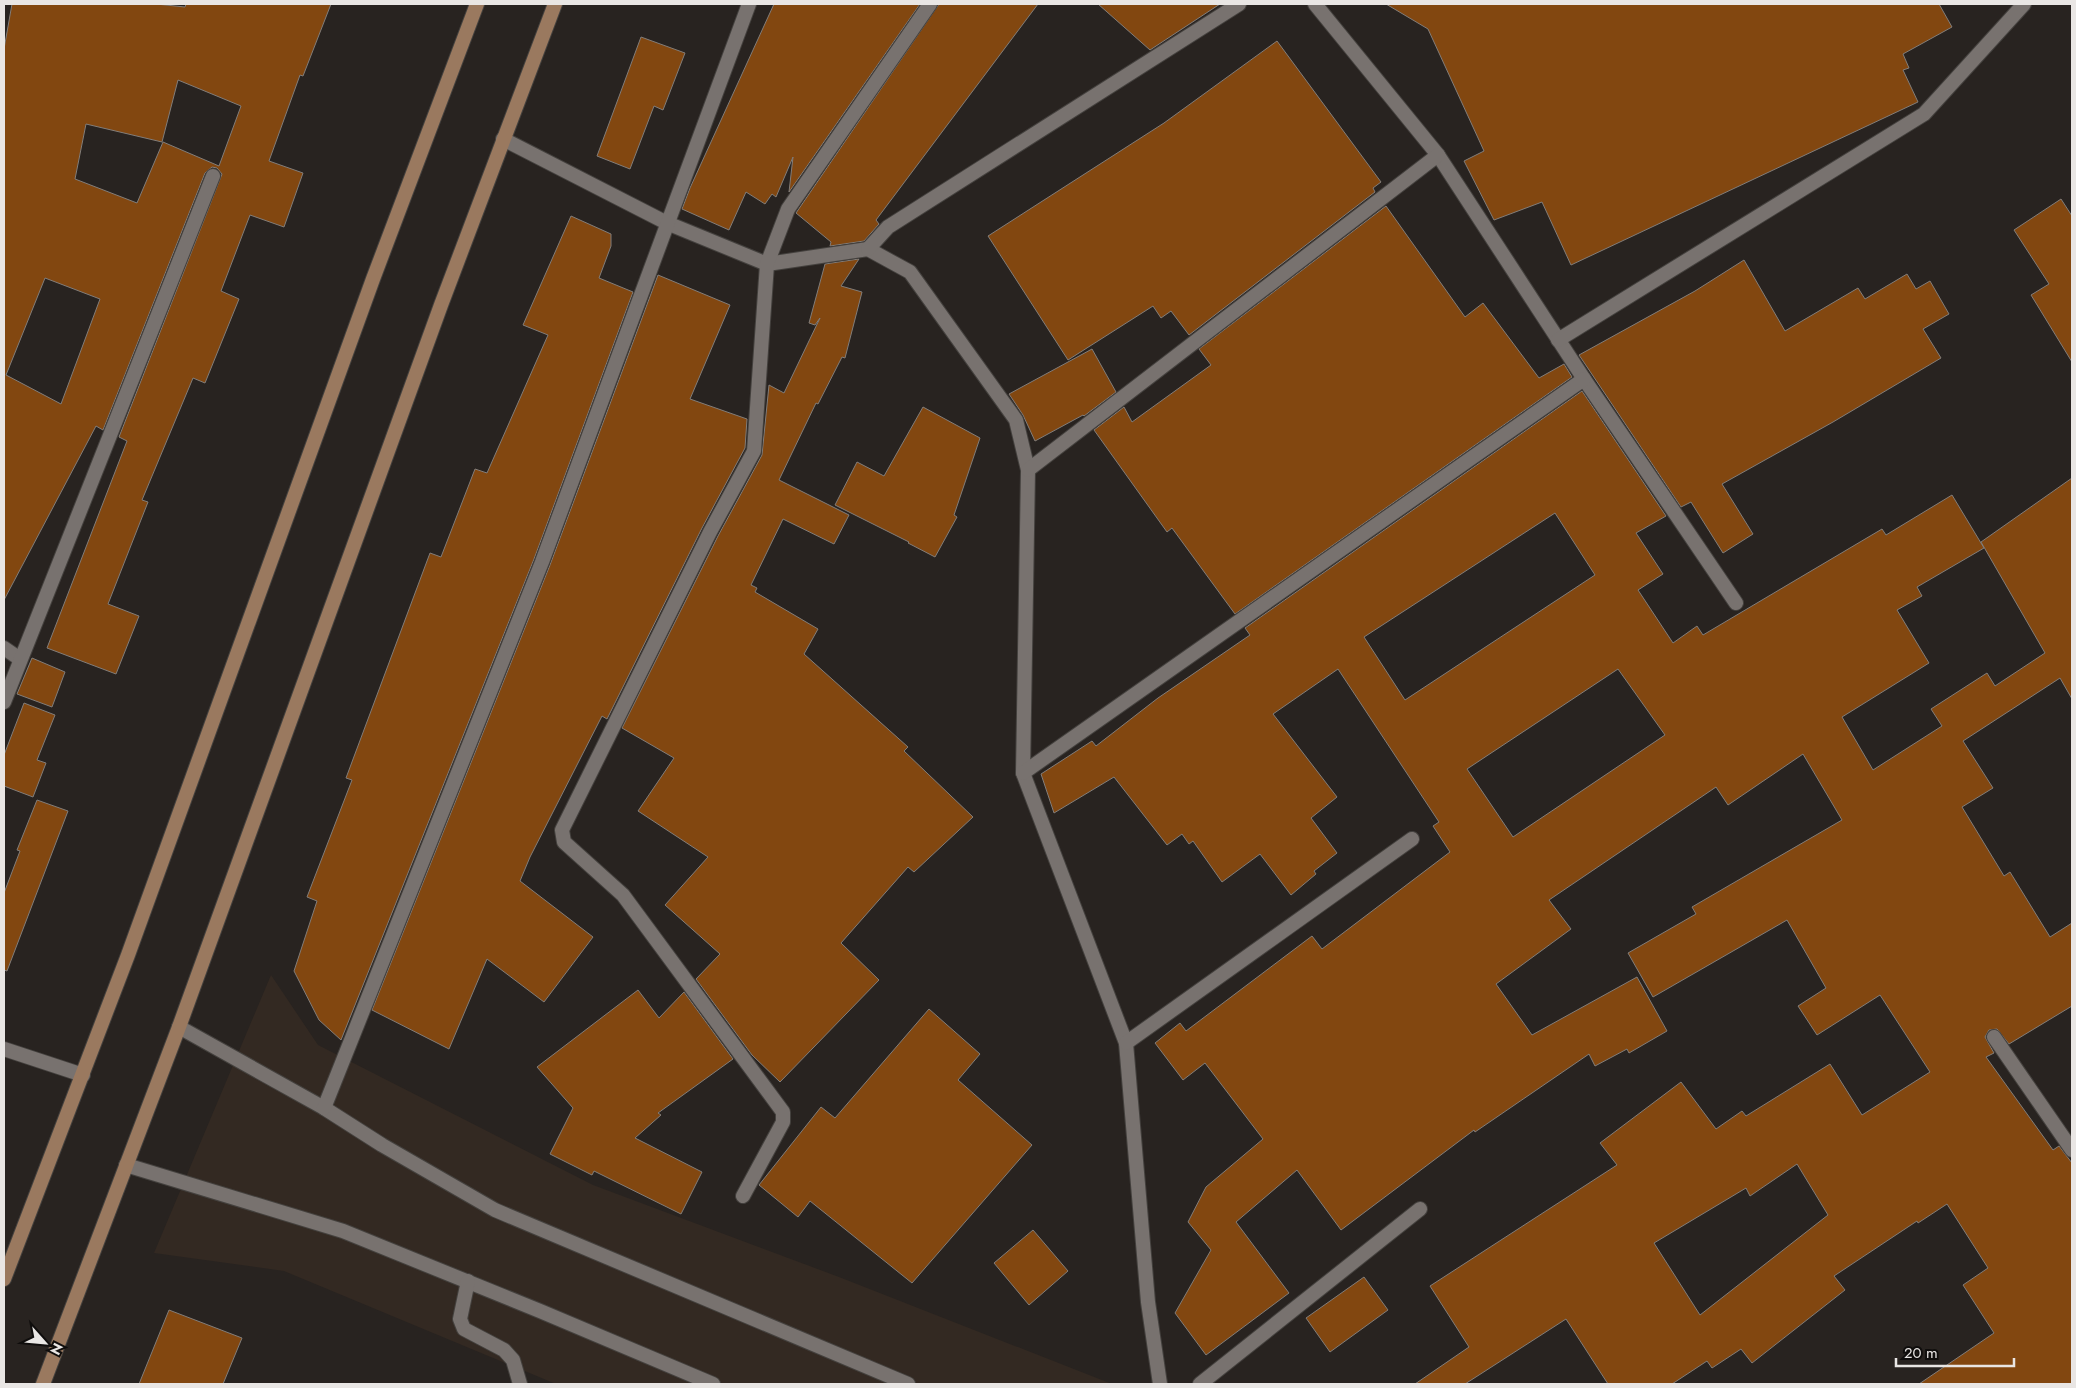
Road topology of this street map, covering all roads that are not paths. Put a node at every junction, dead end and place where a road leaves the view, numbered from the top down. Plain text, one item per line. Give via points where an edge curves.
1 (477, 4) edge
2 (555, 4) edge
3 (749, 4) edge
4 (930, 4) edge
5 (1239, 4) edge
6 (1315, 4) edge
7 (2024, 4) edge
8 (504, 139) junction
9 (1438, 155) junction
10 (213, 176) dead end
11 (667, 223) junction
12 (868, 249) junction
13 (767, 264) junction
14 (1558, 340) junction
15 (1584, 379) junction
16 (1028, 470) junction
17 (1736, 603) dead end
18 (4, 648) edge
19 (20, 659) junction
20 (4, 702) edge
21 (1023, 773) junction
22 (1412, 839) dead end
23 (179, 1027) junction
24 (1994, 1037) dead end
25 (1126, 1043) junction
26 (4, 1049) edge
27 (83, 1075) junction
28 (324, 1108) junction
29 (2072, 1150) edge
30 (126, 1165) junction
31 (744, 1196) dead end
32 (1420, 1210) dead end
33 (4, 1279) edge
34 (468, 1281) junction
35 (43, 1384) edge
36 (520, 1384) edge
37 (713, 1384) edge
38 (908, 1384) edge
39 (1160, 1384) edge
40 (1200, 1384) edge

1 - 27 main road via 373,279
2 - 8 main road
3 - 11 street
4 - 13 street via 788,209
5 - 12 street via 888,227
6 - 9 street
7 - 14 street via 1924,114
8 - 11 street
8 - 23 main road
9 - 14 street
9 - 16 street
10 - 19 street
11 - 13 street
11 - 28 street via 542,562
12 - 13 street
12 - 16 street via 910,272 1016,420
13 - 31 street via 754,451 710,532 562,830 564,842 623,895 783,1112 783,1122
14 - 15 street
15 - 17 street
15 - 21 street
16 - 21 street
18 - 19 street
19 - 20 street
21 - 25 street
22 - 25 street
23 - 28 street
23 - 30 main road
24 - 29 street
25 - 39 street via 1148,1302
26 - 27 street
27 - 33 main road
28 - 38 street via 494,1210
30 - 34 street via 343,1231
30 - 35 main road
32 - 40 street
34 - 36 street via 460,1319 464,1328 504,1350 513,1360
34 - 37 street

